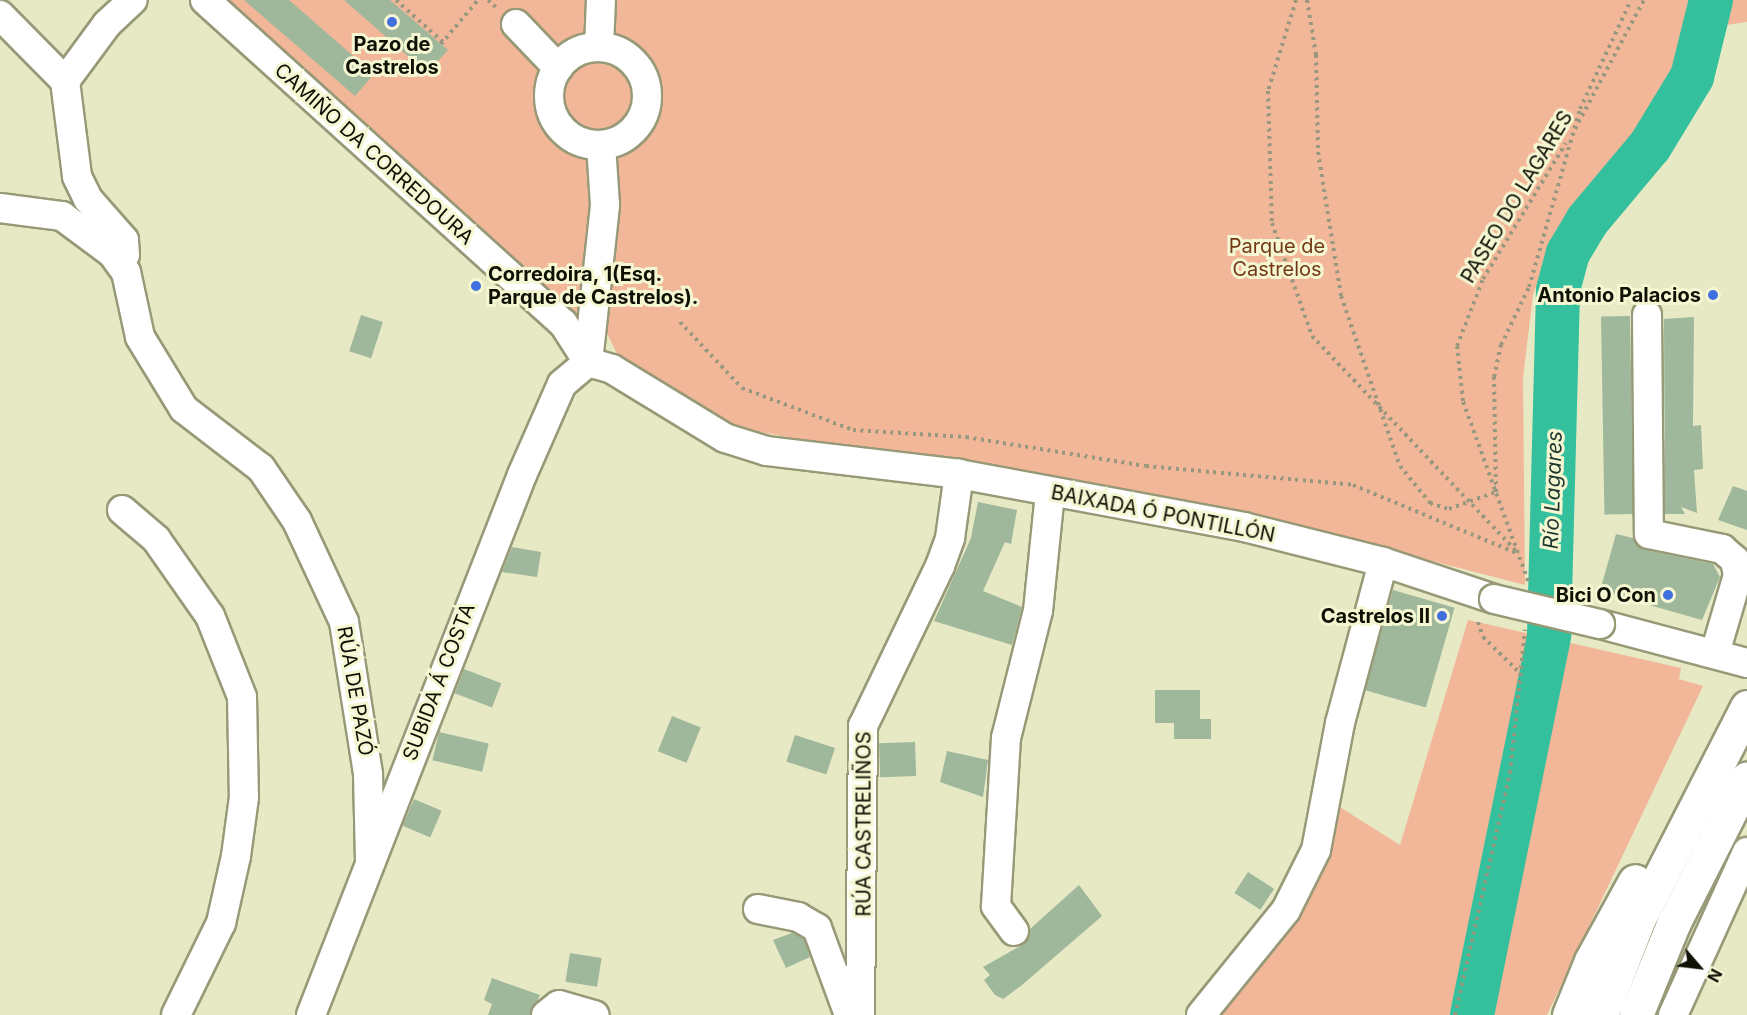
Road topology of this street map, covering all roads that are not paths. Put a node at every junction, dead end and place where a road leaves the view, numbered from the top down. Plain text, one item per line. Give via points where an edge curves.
1 (133, 0) edge
2 (205, 0) edge
3 (601, 0) edge
4 (0, 15) edge
5 (516, 24) dead end
6 (598, 47) junction
7 (558, 68) junction
8 (65, 81) junction
9 (601, 145) junction
10 (0, 208) edge
11 (126, 272) junction
12 (1647, 315) dead end
13 (588, 362) junction
14 (959, 474) junction
15 (1050, 492) junction
16 (122, 510) dead end
17 (1383, 562) junction
18 (1731, 658) edge
19 (1747, 707) edge
20 (1747, 778) edge
21 (1707, 784) junction
22 (1747, 852) edge
23 (370, 863) junction
24 (759, 909) dead end
25 (1014, 931) dead end
26 (316, 1010) edge
27 (176, 1015) edge
28 (546, 1015) edge
29 (596, 1015) edge
30 (849, 1015) edge
31 (860, 1015) edge
32 (1201, 1015) edge
33 (1569, 1015) edge
34 (1602, 1015) edge
35 (1636, 1015) edge
36 (1673, 1015) edge

1 - 8 street via 108,24
2 - 13 street, CAMIÑO DA CORREDOURA via 563,323
3 - 6 street
4 - 8 street
5 - 7 street
6 - 7 street via 583,50
6 - 9 street via 630,58 641,71 647,103 631,133
7 - 9 street via 549,98 556,120 571,137
8 - 11 street via 77,176 88,198 124,240
9 - 13 street via 604,205
10 - 11 street, RÚA DE PAZÓ via 62,216 95,237
11 - 23 street, RÚA DE PAZÓ via 140,337 184,409 261,468 297,521 344,622 367,764
12 - 18 street via 1649,534 1722,549 1735,560 1738,575
13 - 14 street, BAIXADA Ó PONTILLÓN via 612,369 725,438 767,451
13 - 23 street, SUBIDA Á COSTA via 569,375 550,409 465,612
14 - 15 street, BAIXADA Ó PONTILLÓN
14 - 31 street, RÚA CASTRELIÑOS via 950,538 940,566 863,726
15 - 17 street, BAIXADA Ó PONTILLÓN via 1244,527
15 - 25 street via 1038,611 1006,738 996,906
16 - 27 street via 156,539 210,616 242,697 244,797 236,856 221,923
17 - 18 street, BAIXADA Ó PONTILLÓN, bridge via 1487,606 1600,624
17 - 32 street via 1340,723 1316,850 1286,910
19 - 21 main road
20 - 35 main road via 1674,922
21 - 33 main road via 1653,848 1591,961
21 - 34 main road via 1639,918
22 - 36 street
23 - 26 street, SUBIDA Á COSTA
24 - 30 street via 812,922 828,951
28 - 29 street via 559,1005

